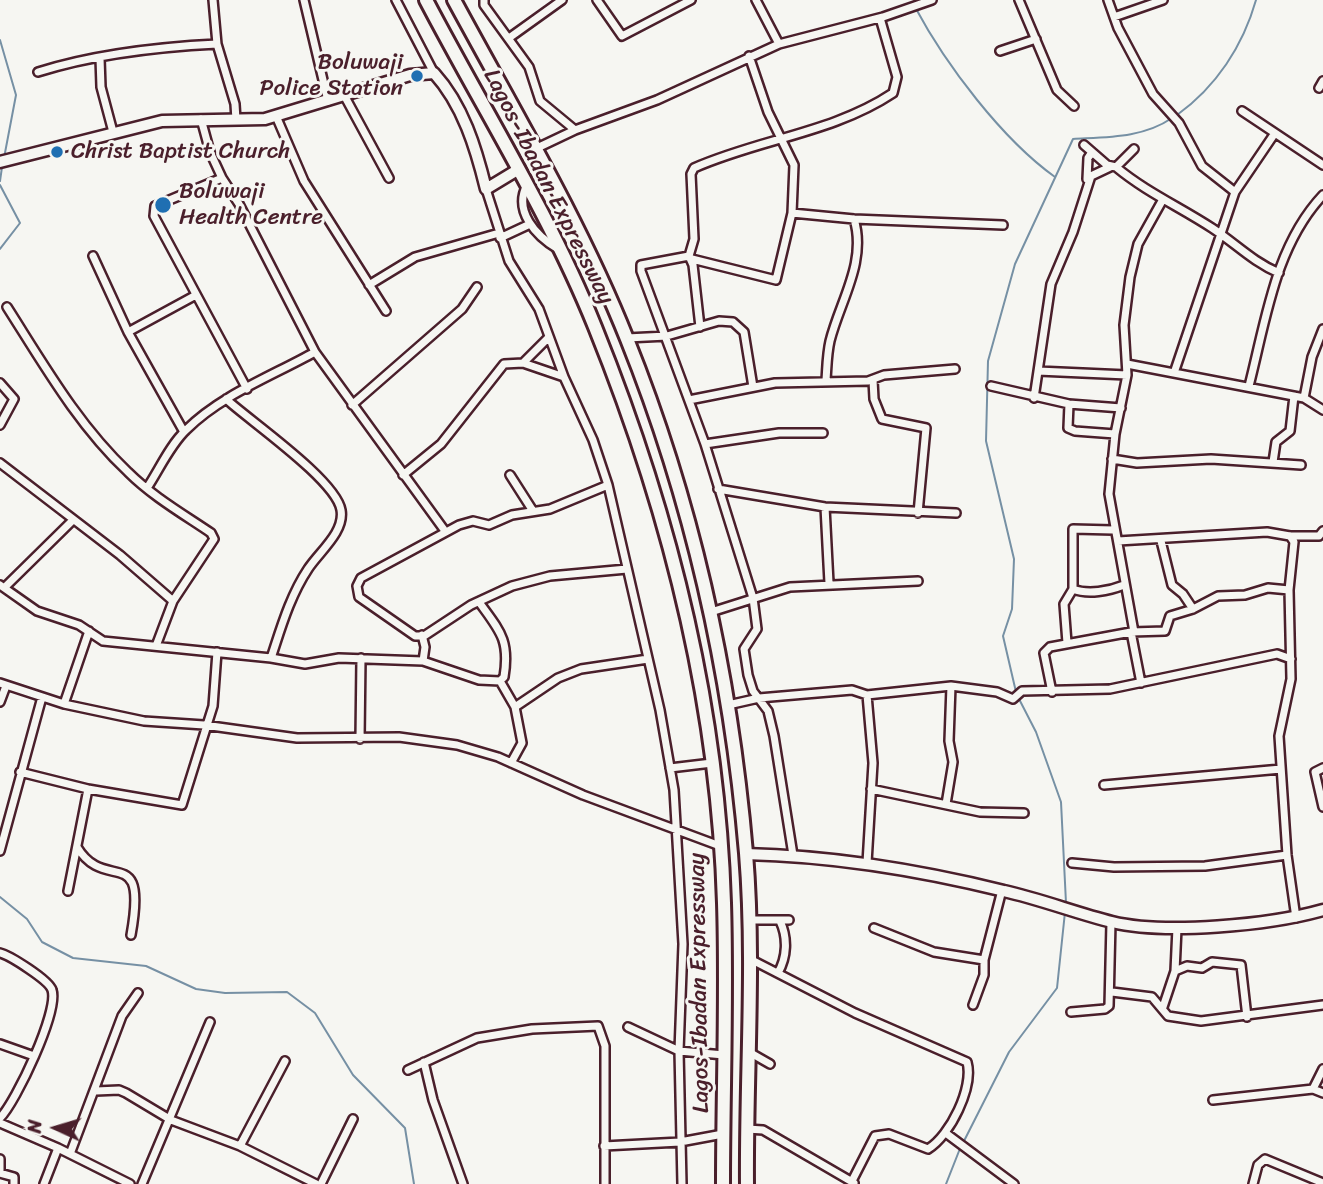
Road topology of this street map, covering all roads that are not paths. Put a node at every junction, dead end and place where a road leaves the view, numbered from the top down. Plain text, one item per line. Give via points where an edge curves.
1 (213, 0) edge
2 (304, 0) edge
3 (396, 0) edge
4 (426, 0) edge
5 (454, 0) edge
6 (484, 0) edge
7 (562, 0) edge
8 (597, 0) edge
9 (691, 0) edge
10 (756, 0) edge
11 (930, 0) edge
12 (1019, 0) edge
13 (1108, 0) edge
14 (1163, 0) edge
15 (1114, 17) junction
16 (880, 18) junction
17 (509, 38) junction
18 (1036, 38) junction
19 (217, 44) junction
20 (779, 44) junction
21 (1000, 51) dead end
22 (749, 56) junction
23 (100, 58) junction
24 (38, 72) dead end
25 (435, 73) junction
26 (344, 96) junction
27 (328, 102) junction
28 (1074, 106) dead end
29 (1242, 111) dead end
30 (276, 116) junction
31 (201, 118) junction
32 (236, 120) junction
33 (575, 130) junction
34 (113, 132) junction
35 (1275, 133) junction
36 (782, 137) junction
37 (1084, 145) dead end
38 (535, 149) junction
39 (1134, 149) dead end
40 (1093, 152) junction
41 (0, 162) edge
42 (1323, 165) edge
43 (1113, 167) junction
44 (519, 169) junction
45 (222, 178) junction
46 (389, 178) dead end
47 (1087, 183) junction
48 (527, 184) junction
49 (486, 189) junction
50 (1235, 192) junction
51 (1323, 195) edge
52 (1162, 201) junction
53 (792, 213) junction
54 (854, 219) junction
55 (530, 225) junction
56 (1003, 225) dead end
57 (1221, 234) junction
58 (500, 235) junction
59 (561, 251) junction
60 (93, 256) dead end
61 (691, 258) junction
62 (1279, 273) junction
63 (369, 285) junction
64 (477, 287) dead end
65 (196, 295) junction
66 (7, 307) dead end
67 (386, 311) dead end
68 (700, 327) junction
69 (1323, 329) edge
70 (128, 332) junction
71 (667, 337) junction
72 (548, 338) junction
73 (627, 338) junction
74 (315, 352) junction
75 (523, 363) junction
76 (1127, 364) junction
77 (955, 369) dead end
78 (1038, 371) junction
79 (1174, 373) junction
80 (1127, 375) junction
81 (564, 377) junction
82 (826, 380) junction
83 (873, 380) junction
84 (0, 383) edge
85 (991, 386) dead end
86 (1250, 386) junction
87 (753, 387) junction
88 (247, 389) junction
89 (1294, 396) junction
90 (1034, 398) junction
91 (1304, 398) junction
92 (226, 399) junction
93 (689, 400) junction
94 (1069, 404) junction
95 (352, 405) junction
96 (1121, 408) junction
97 (1323, 410) edge
98 (0, 425) edge
99 (184, 432) junction
100 (822, 433) dead end
101 (1115, 434) junction
102 (705, 444) junction
103 (1112, 459) junction
104 (0, 463) edge
105 (1273, 463) junction
106 (1301, 465) dead end
107 (403, 475) junction
108 (510, 475) dead end
109 (608, 485) junction
110 (147, 488) junction
111 (718, 489) junction
112 (825, 507) junction
113 (533, 511) junction
114 (918, 513) junction
115 (956, 513) dead end
116 (73, 520) junction
117 (1113, 530) junction
118 (445, 531) junction
119 (1323, 531) edge
120 (1290, 536) junction
121 (1118, 541) junction
122 (1161, 541) junction
123 (627, 569) junction
124 (918, 581) dead end
125 (829, 583) junction
126 (1124, 585) junction
127 (3, 586) edge
128 (1073, 589) junction
129 (1289, 590) junction
130 (753, 598) junction
131 (173, 601) junction
132 (479, 602) junction
133 (1194, 609) junction
134 (711, 612) junction
135 (89, 631) junction
136 (1132, 632) junction
137 (422, 635) junction
138 (1067, 643) junction
139 (156, 646) junction
140 (217, 652) junction
141 (271, 658) junction
142 (361, 658) junction
143 (648, 659) junction
144 (1291, 659) junction
145 (423, 661) junction
146 (500, 681) junction
147 (1141, 684) junction
148 (3, 685) edge
149 (951, 687) junction
150 (1052, 692) junction
151 (867, 695) junction
152 (42, 697) junction
153 (760, 698) junction
154 (0, 702) edge
155 (64, 704) junction
156 (728, 705) junction
157 (515, 707) junction
158 (204, 725) junction
159 (360, 739) junction
160 (511, 763) junction
161 (712, 763) junction
162 (670, 768) junction
163 (1323, 768) edge
164 (1282, 769) junction
165 (20, 772) junction
166 (1104, 785) dead end
167 (88, 789) junction
168 (872, 789) junction
169 (946, 804) junction
170 (1323, 807) edge
171 (1024, 813) dead end
172 (677, 831) junction
173 (720, 846) junction
174 (77, 847) junction
175 (0, 851) edge
176 (746, 854) junction
177 (793, 855) junction
178 (1287, 855) junction
179 (867, 863) junction
180 (1072, 863) dead end
181 (1002, 890) junction
182 (68, 891) dead end
183 (1323, 910) edge
184 (1296, 918) junction
185 (750, 920) junction
186 (1111, 922) junction
187 (874, 928) dead end
188 (1177, 928) junction
189 (131, 935) dead end
190 (0, 953) edge
191 (750, 959) junction
192 (984, 960) junction
193 (1175, 971) junction
194 (778, 973) junction
195 (1112, 992) junction
196 (138, 993) dead end
197 (973, 1005) dead end
198 (1323, 1005) edge
199 (1163, 1007) junction
200 (1071, 1012) dead end
201 (1247, 1017) junction
202 (210, 1022) dead end
203 (628, 1027) dead end
204 (0, 1044) edge
205 (679, 1051) junction
206 (749, 1052) junction
207 (724, 1055) junction
208 (34, 1056) junction
209 (285, 1061) dead end
210 (424, 1062) junction
211 (769, 1063) dead end
212 (1323, 1069) edge
213 (408, 1070) dead end
214 (1313, 1089) junction
215 (96, 1091) junction
216 (1323, 1093) edge
217 (1213, 1100) dead end
218 (354, 1119) dead end
219 (171, 1120) junction
220 (0, 1121) edge
221 (746, 1129) junction
222 (723, 1134) junction
223 (951, 1138) junction
224 (680, 1142) junction
225 (240, 1146) junction
226 (604, 1146) junction
227 (58, 1148) junction
228 (70, 1154) junction
229 (0, 1159) edge
230 (0, 1172) edge
231 (854, 1183) edge
232 (14, 1184) edge
233 (44, 1184) edge
234 (130, 1184) edge
235 (142, 1184) edge
236 (318, 1184) edge
237 (463, 1184) edge
238 (605, 1184) edge
239 (682, 1184) edge
240 (723, 1184) edge
241 (747, 1184) edge
242 (1014, 1184) edge
243 (1253, 1184) edge
244 (1323, 1184) edge

1 - 19 street
2 - 27 street
3 - 25 street
4 - 44 highway, Lagos-Ibadan Expressway
5 - 38 highway, Lagos-Ibadan Expressway
6 - 17 street
7 - 17 street
8 - 9 street via 622,36
10 - 20 street
11 - 16 street
12 - 18 street
13 - 15 street
14 - 15 street
15 - 50 street via 1153,94 1178,123 1202,166
16 - 20 street
16 - 36 street via 897,77 893,93 843,121
17 - 33 street via 529,67 540,101
18 - 21 street
18 - 28 street via 1057,90
19 - 23 street
19 - 32 street via 236,104
20 - 22 street
22 - 33 street via 657,100
22 - 36 street via 768,112
23 - 24 street
23 - 34 street via 101,88
25 - 26 street via 410,75
25 - 49 street via 465,122
26 - 27 street
26 - 46 street
27 - 30 street
29 - 35 street
30 - 32 street
30 - 63 street via 304,181
31 - 32 street
31 - 34 street
31 - 45 street
33 - 38 street
34 - 41 street
35 - 42 street
35 - 50 street
36 - 53 street via 794,165
36 - 61 street via 694,168
37 - 40 street
38 - 73 highway, Lagos-Ibadan Expressway
39 - 43 street
40 - 43 street
40 - 47 street via 1088,158
43 - 47 street via 1091,176
43 - 52 street
44 - 48 highway, Lagos-Ibadan Expressway
44 - 49 street
45 - 65 street via 154,210 155,220
45 - 74 street
47 - 78 street via 1051,285
48 - 55 street via 523,204
48 - 59 highway, Lagos-Ibadan Expressway
49 - 58 street
50 - 57 street
51 - 62 street via 1304,216
52 - 57 street
52 - 76 street via 1138,244 1130,277 1124,325
53 - 54 street
53 - 61 street via 776,281
54 - 56 street
54 - 82 street via 858,254 829,344
55 - 58 street
55 - 59 street
57 - 62 street
57 - 79 street
58 - 63 street via 415,257
58 - 72 street via 509,261 539,309
59 - 161 highway, Lagos-Ibadan Expressway via 646,461 685,605
60 - 70 street
61 - 68 street
61 - 71 street via 641,265
62 - 86 street
63 - 67 street
64 - 95 street via 462,309
65 - 70 street
65 - 88 street
66 - 110 street via 95,438
68 - 71 street
68 - 87 street via 727,321 744,332
69 - 91 street
70 - 99 street
71 - 73 street
71 - 93 street
72 - 75 street
72 - 81 street
73 - 134 highway, Lagos-Ibadan Expressway via 684,504
74 - 88 street
74 - 95 street
75 - 81 street
75 - 107 street via 504,364 441,444
76 - 79 street
76 - 80 street
77 - 83 street
78 - 80 street
78 - 90 street
79 - 86 street
80 - 96 street
81 - 109 street
82 - 83 street
82 - 87 street
83 - 114 street via 882,419 926,428
84 - 98 street via 14,399
85 - 90 street
86 - 89 street
87 - 93 street
88 - 92 street
89 - 91 street
89 - 105 street via 1290,431 1276,442
90 - 94 street
91 - 97 street
92 - 99 street
92 - 141 street via 302,462 341,509 332,538 298,585
93 - 102 street
94 - 96 street
94 - 101 street via 1068,428
95 - 107 street
96 - 101 street
99 - 110 street
100 - 102 street via 779,433
101 - 103 street
102 - 111 street
103 - 105 street
103 - 117 street
104 - 116 street
105 - 106 street
107 - 118 street
108 - 113 street
109 - 113 street via 574,501
109 - 123 street
110 - 131 street via 214,538
111 - 112 street
111 - 130 street
112 - 114 street
112 - 125 street
113 - 118 street via 489,525 473,522
114 - 115 street
116 - 127 street
116 - 131 street
117 - 121 street
117 - 128 street via 1073,529
118 - 137 street via 378,567 357,586 359,597 415,636
119 - 120 street via 1310,538
120 - 122 street via 1267,532
120 - 129 street via 1294,557
121 - 122 street
121 - 126 street
122 - 133 street via 1172,585
123 - 132 street via 550,576 512,586
123 - 143 street
124 - 125 street
125 - 130 street via 790,587
126 - 128 street via 1111,590
126 - 136 street
127 - 135 street via 37,611
128 - 138 street via 1064,604
129 - 133 street via 1268,588 1218,596
129 - 144 street
130 - 134 street
130 - 153 street via 757,629 744,649 750,683
131 - 139 street
132 - 137 street via 429,635
132 - 146 street via 507,646
133 - 136 street via 1170,616 1166,631
134 - 156 highway, Lagos-Ibadan Expressway
135 - 139 street via 103,641
135 - 155 street
136 - 138 street
136 - 147 street
137 - 145 street
138 - 150 street via 1044,653
139 - 140 street
140 - 141 street
140 - 158 street via 213,706
141 - 142 street via 305,664
142 - 145 street
142 - 159 street
143 - 157 street via 581,669 558,678
143 - 162 street
144 - 147 street via 1277,654
144 - 164 street via 1279,736
145 - 146 street via 479,680
146 - 157 street
147 - 150 street
148 - 152 street
148 - 154 street
149 - 150 street via 998,692 1013,699 1022,691
149 - 151 street
149 - 169 street via 953,762
151 - 153 street via 852,691
151 - 168 street
152 - 155 street
152 - 165 street
153 - 156 street
153 - 177 street via 768,711 783,776
155 - 158 street via 144,721
156 - 176 highway, Lagos-Ibadan Expressway
157 - 160 street via 522,743
158 - 159 street via 297,738
158 - 167 street via 182,805
159 - 160 street via 430,739
160 - 172 street
161 - 162 street
161 - 173 highway, Lagos-Ibadan Expressway
162 - 172 street
163 - 170 street via 1315,777
164 - 166 street
164 - 178 street
165 - 167 street
165 - 175 street
167 - 174 street
168 - 169 street
168 - 179 street
169 - 171 street via 980,812
172 - 173 street
172 - 205 street via 683,944
173 - 207 highway, Lagos-Ibadan Expressway
174 - 182 street
174 - 189 street via 89,862 127,874 134,881
176 - 177 street
176 - 185 highway, Lagos-Ibadan Expressway
177 - 179 street
178 - 180 street via 1205,866
178 - 184 street
179 - 181 street
181 - 186 street
181 - 192 street
183 - 184 street
184 - 188 street
185 - 191 highway, Lagos-Ibadan Expressway
185 - 194 street via 785,920 783,963
186 - 188 street
186 - 195 street
187 - 192 street via 934,952
188 - 193 street
190 - 208 street via 42,978 52,990 45,1029
191 - 194 street
191 - 206 highway, Lagos-Ibadan Expressway
192 - 197 street via 984,975
193 - 199 street
193 - 201 street via 1212,962 1241,965
194 - 223 street via 855,1013 963,1058 969,1069 967,1087
195 - 199 street via 1152,997
195 - 200 street via 1105,1009
196 - 215 street via 122,1016
198 - 201 street
199 - 201 street via 1168,1016 1201,1021
202 - 219 street
203 - 205 street
204 - 208 street
205 - 207 street
205 - 224 street
206 - 211 street
206 - 221 highway, Lagos-Ibadan Expressway
207 - 222 highway, Lagos-Ibadan Expressway
208 - 220 street
209 - 225 street
210 - 213 street
210 - 226 street via 477,1038 597,1026 605,1046
210 - 237 street
212 - 214 street
214 - 216 street
214 - 217 street
215 - 219 street via 119,1090
215 - 228 street
218 - 236 street
219 - 225 street
219 - 235 street
220 - 227 street
221 - 231 street via 763,1130
221 - 241 highway, Lagos-Ibadan Expressway
222 - 224 street
222 - 240 highway, Lagos-Ibadan Expressway
223 - 231 street via 929,1149 890,1133 875,1136
223 - 242 street
224 - 226 street
224 - 239 street
225 - 236 street
226 - 238 street
227 - 228 street
227 - 233 street
228 - 234 street
229 - 230 street
230 - 232 street via 14,1177
243 - 244 street via 1258,1166 1265,1160

